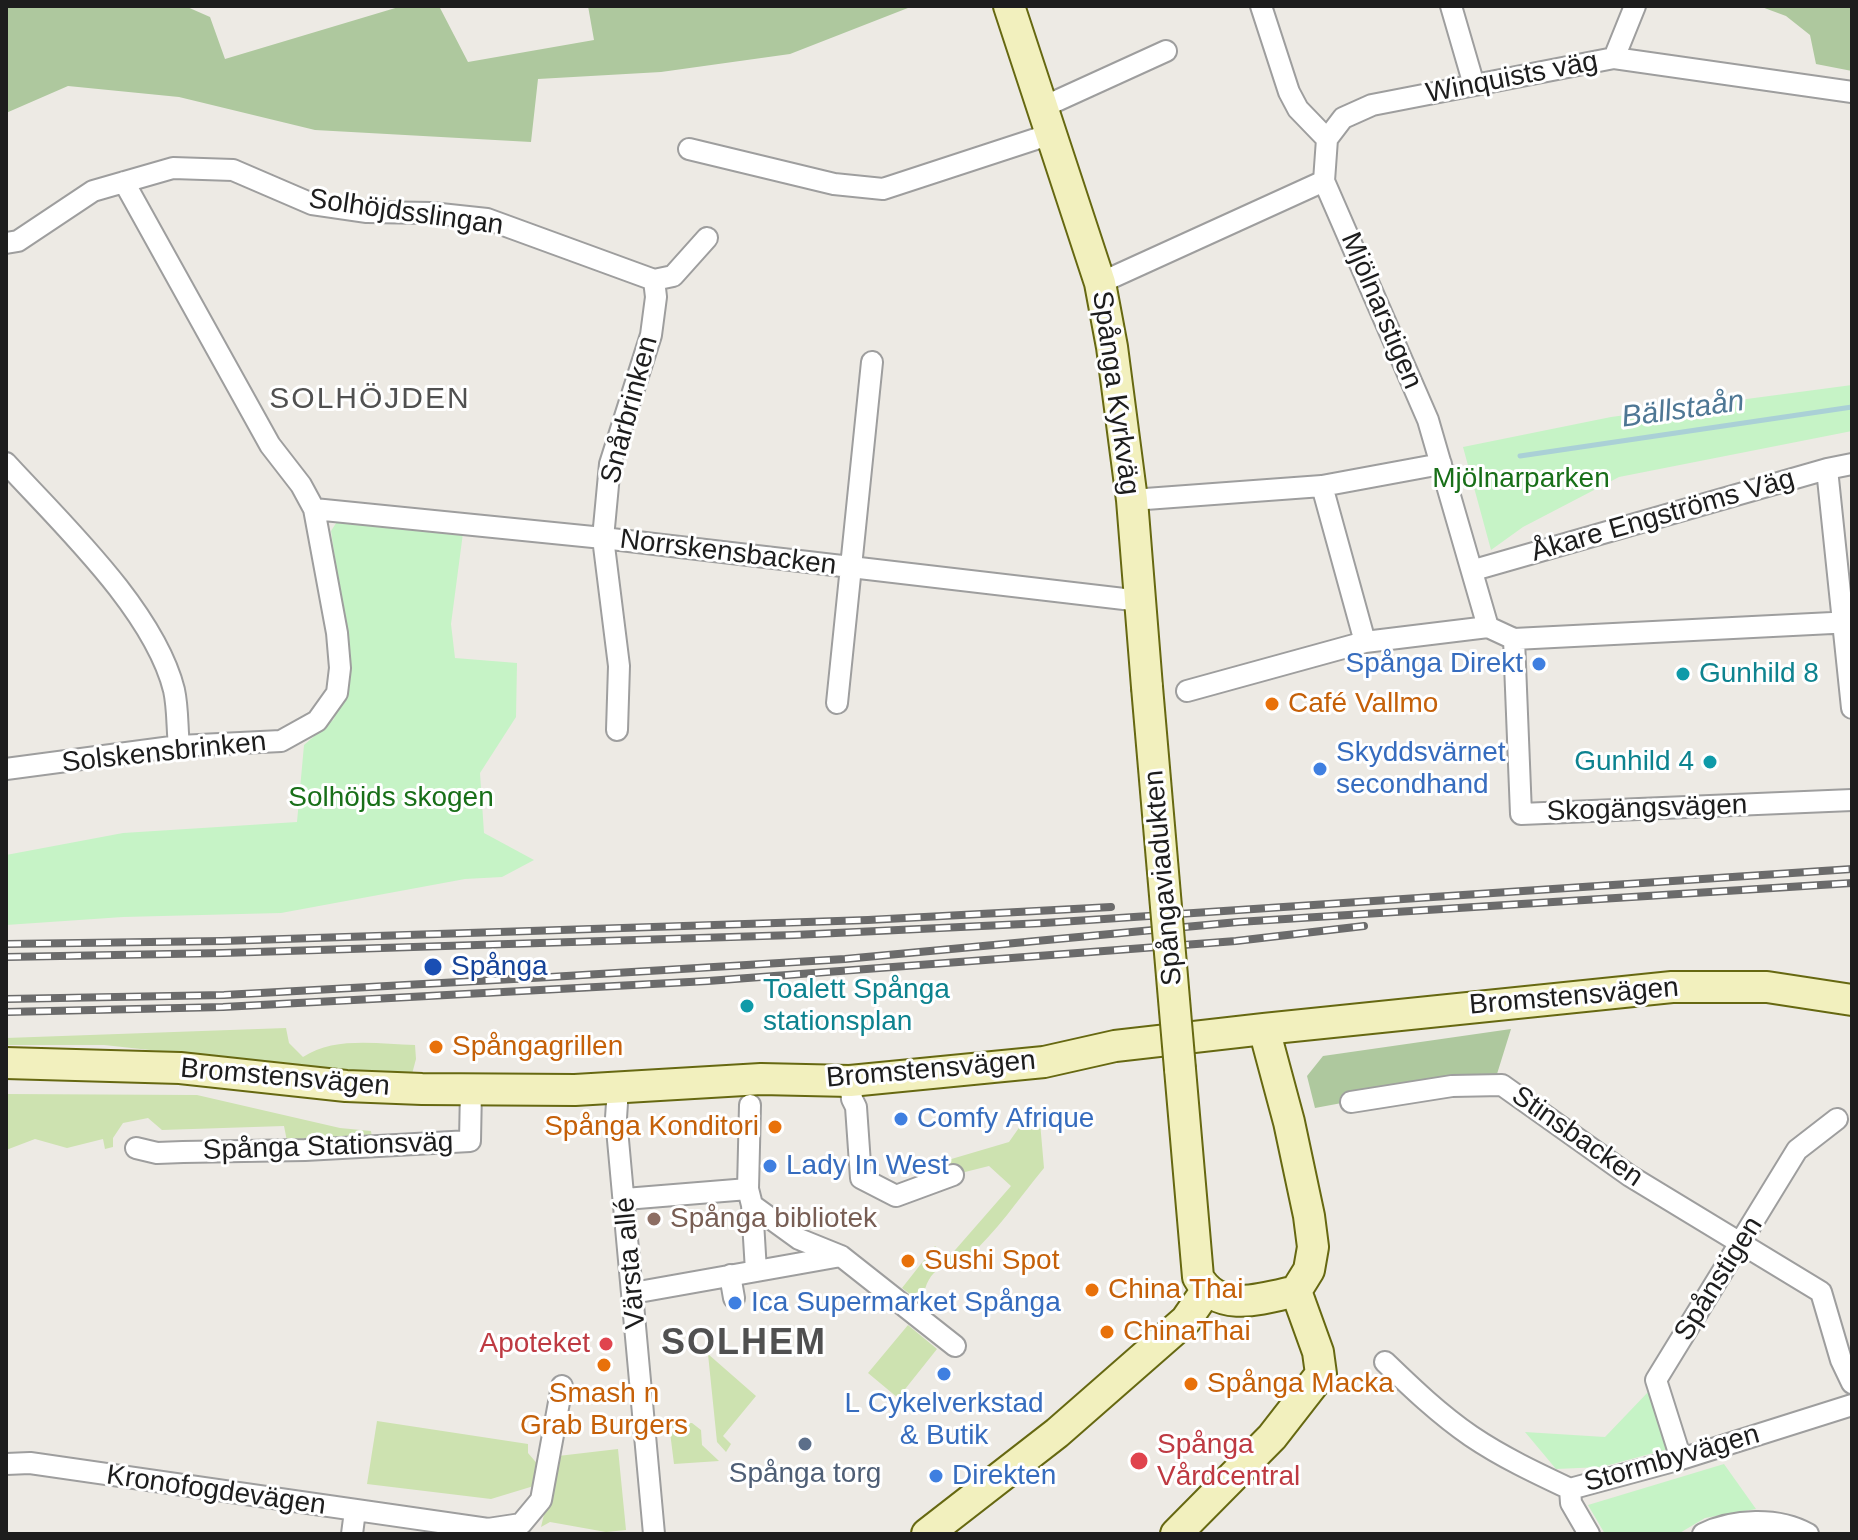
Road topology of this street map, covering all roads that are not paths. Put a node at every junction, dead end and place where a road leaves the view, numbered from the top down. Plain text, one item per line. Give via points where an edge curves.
1 (1009, 6) edge
2 (1261, 6) edge
3 (1451, 6) edge
4 (1635, 6) edge
5 (1166, 51) dead end
6 (1614, 58) junction
7 (1474, 85) junction
8 (1852, 92) edge
9 (1046, 121) junction
10 (1327, 139) junction
11 (689, 149) dead end
12 (1324, 181) junction
13 (124, 182) junction
14 (707, 238) dead end
15 (6, 243) edge
16 (654, 280) junction
17 (1100, 283) junction
18 (872, 362) dead end
19 (6, 463) edge
20 (1441, 464) junction
21 (1852, 464) edge
22 (1827, 469) junction
23 (1322, 486) junction
24 (1132, 500) junction
25 (314, 509) junction
26 (603, 538) junction
27 (852, 567) junction
28 (1474, 570) junction
29 (1141, 601) junction
30 (1848, 622) edge
31 (1488, 627) junction
32 (1514, 639) junction
33 (1365, 642) junction
34 (1147, 687) joint
35 (1187, 691) dead end
36 (837, 703) dead end
37 (1852, 708) edge
38 (617, 730) dead end
39 (179, 746) junction
40 (6, 769) edge
41 (1852, 800) edge
42 (1852, 1000) edge
43 (1264, 1029) junction
44 (6, 1063) edge
45 (850, 1081) junction
46 (618, 1088) junction
47 (471, 1089) junction
48 (1351, 1102) dead end
49 (750, 1105) dead end
50 (1837, 1119) dead end
51 (136, 1148) dead end
52 (953, 1175) dead end
53 (750, 1197) junction
54 (625, 1199) junction
55 (1743, 1242) junction
56 (841, 1256) junction
57 (756, 1271) junction
58 (730, 1275) junction
59 (1206, 1291) junction
60 (1296, 1291) junction
61 (633, 1293) junction
62 (734, 1298) dead end
63 (955, 1346) dead end
64 (1385, 1362) dead end
65 (1852, 1383) edge
66 (562, 1386) dead end
67 (1852, 1405) edge
68 (1681, 1459) junction
69 (6, 1464) edge
70 (1570, 1489) junction
71 (355, 1511) junction
72 (352, 1534) edge
73 (654, 1534) edge
74 (927, 1534) edge
75 (1176, 1534) edge
76 (1589, 1534) edge
77 (1703, 1534) edge
78 (1808, 1534) edge

1 - 9 street, Spånga Kyrkväg
2 - 10 street via 1289,92
3 - 7 street
4 - 6 street
5 - 9 street
6 - 7 street, Winquists väg
6 - 8 street, Winquists väg
7 - 10 street, Winquists väg via 1372,105 1343,118
9 - 11 street via 883,189 834,184
9 - 17 street, Spånga Kyrkväg
10 - 12 street, Mjölnarstigen
12 - 17 street
12 - 20 street, Mjölnarstigen via 1428,420
13 - 15 street, Solhöjdsslingan via 93,191 18,241
13 - 16 street, Solhöjdsslingan via 173,168 233,170 312,204 487,219
13 - 25 street via 270,445
14 - 16 street via 673,276
16 - 26 street, Snårbrinken via 651,335 610,464
17 - 24 street, Spånga Kyrkväg
18 - 27 street
19 - 39 street via 84,547 156,647 174,690
20 - 23 street
20 - 28 street, Mjölnarstigen
21 - 22 street, Åkare Engströms Väg
22 - 28 street, Åkare Engströms Väg
22 - 30 street
23 - 24 street
23 - 33 street
24 - 29 street, Spånga Kyrkväg
25 - 26 street, Norrskensbacken
25 - 39 street, Solskensbrinken via 337,633 337,693 317,721 281,741
26 - 27 street, Norrskensbacken
26 - 38 street, Snårbrinken via 619,666
27 - 29 street, Norrskensbacken
27 - 36 street
28 - 31 street, Mjölnarstigen
29 - 34 street, Spånga Kyrkväg
30 - 32 street
30 - 37 street
31 - 32 street
31 - 33 street
32 - 41 street, Skogängsvägen via 1521,814
33 - 35 street
34 - 59 street, Spångaviadukten, bridge via 1194,1253
39 - 40 street, Solskensbrinken
42 - 43 street, Bromstensvägen via 1767,987 1672,987
43 - 45 street, Bromstensvägen via 1115,1046 1044,1062
43 - 60 street via 1313,1247 1309,1270
44 - 47 street, Bromstensvägen via 180,1068 346,1086
45 - 46 street, Bromstensvägen via 761,1079
45 - 52 street via 861,1178 896,1196
46 - 47 street, Bromstensvägen
46 - 54 street, Värsta allé
47 - 51 street, Spånga Stationsväg via 470,1141 157,1153
48 - 55 street, Stinsbacken via 1452,1086 1502,1085 1630,1176
49 - 53 street
50 - 55 street, Spånstigen via 1797,1150
53 - 54 street
53 - 56 street via 799,1239
53 - 57 street
54 - 61 street, Värsta allé
55 - 65 street, Stinsbacken via 1821,1292
55 - 68 street, Spånstigen via 1656,1380
56 - 57 street
56 - 63 street
57 - 58 street
58 - 61 street
58 - 62 street
59 - 60 street via 1236,1301
59 - 74 street via 1186,1320
60 - 75 street via 1321,1374 1272,1437
61 - 73 street, Värsta allé
64 - 70 street, Stormbyvägen via 1471,1436
66 - 71 street, Kronofogdevägen via 541,1500 521,1524 488,1529
67 - 68 street, Stormbyvägen
68 - 70 street, Stormbyvägen
69 - 71 street, Kronofogdevägen via 30,1463
70 - 76 street via 1571,1503
71 - 72 street
77 - 78 street via 1742,1523 1796,1527

